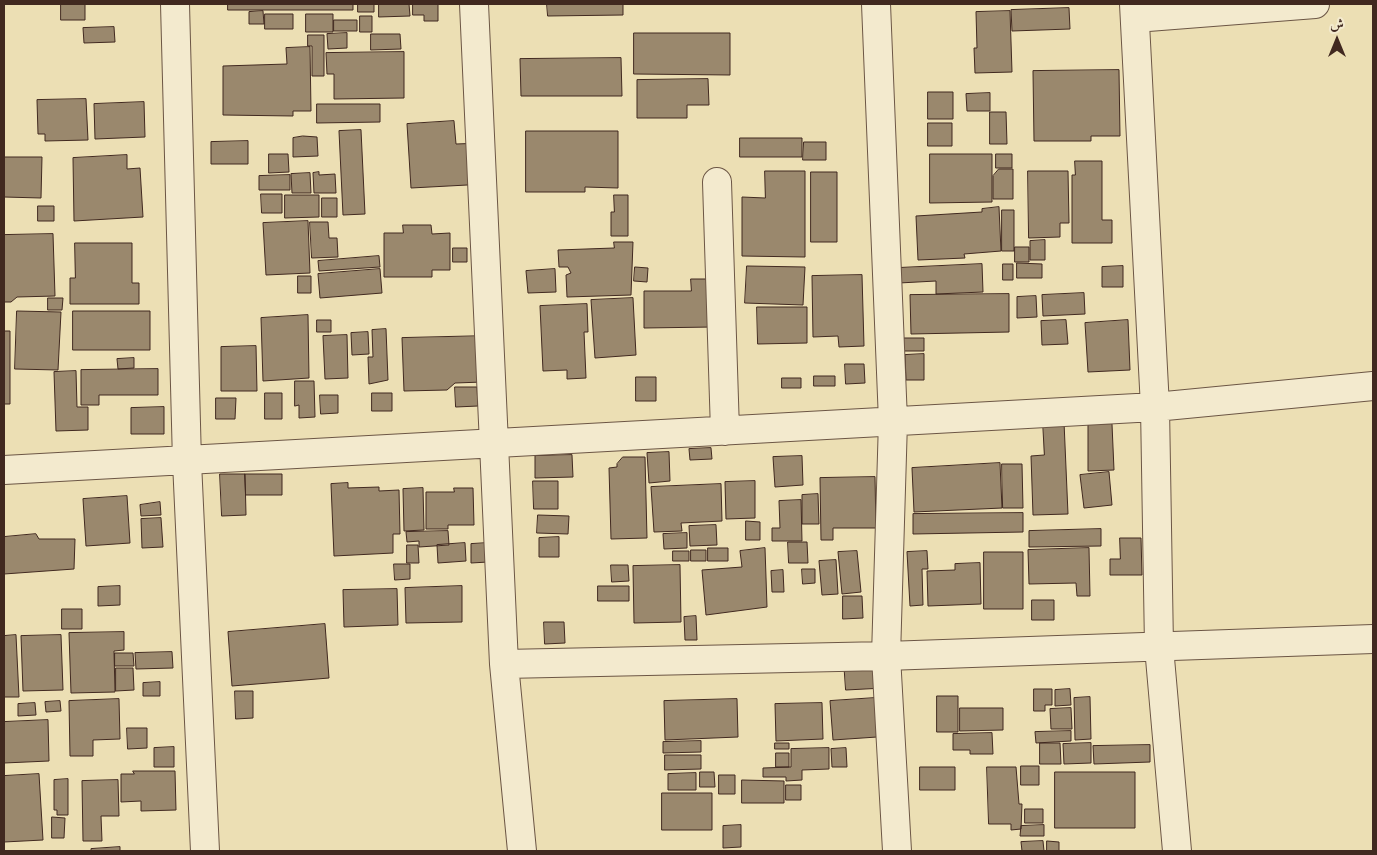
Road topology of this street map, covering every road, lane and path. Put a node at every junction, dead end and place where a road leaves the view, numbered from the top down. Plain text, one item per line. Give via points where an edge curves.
1 (175, 4) edge
2 (474, 4) edge
3 (876, 4) edge
4 (1315, 4) edge
5 (1134, 11) edge
6 (717, 182) dead end
7 (1373, 386) edge
8 (1155, 407) junction
9 (893, 421) junction
10 (725, 431) junction
11 (493, 442) junction
12 (187, 462) junction
13 (4, 470) edge
14 (1373, 639) edge
15 (1159, 647) junction
16 (886, 656) junction
17 (504, 664) junction
18 (205, 851) edge
19 (522, 851) edge
20 (897, 851) edge
21 (1177, 851) edge

1 - 12 street
2 - 11 street
3 - 9 street
4 - 5 street
5 - 8 street
6 - 10 street
7 - 8 street
8 - 9 street
8 - 15 street
9 - 10 street
9 - 16 street
10 - 11 street
11 - 12 street
11 - 17 street
12 - 13 street
12 - 18 street
14 - 15 street
15 - 16 street
15 - 21 street
16 - 17 street
16 - 20 street
17 - 19 street

